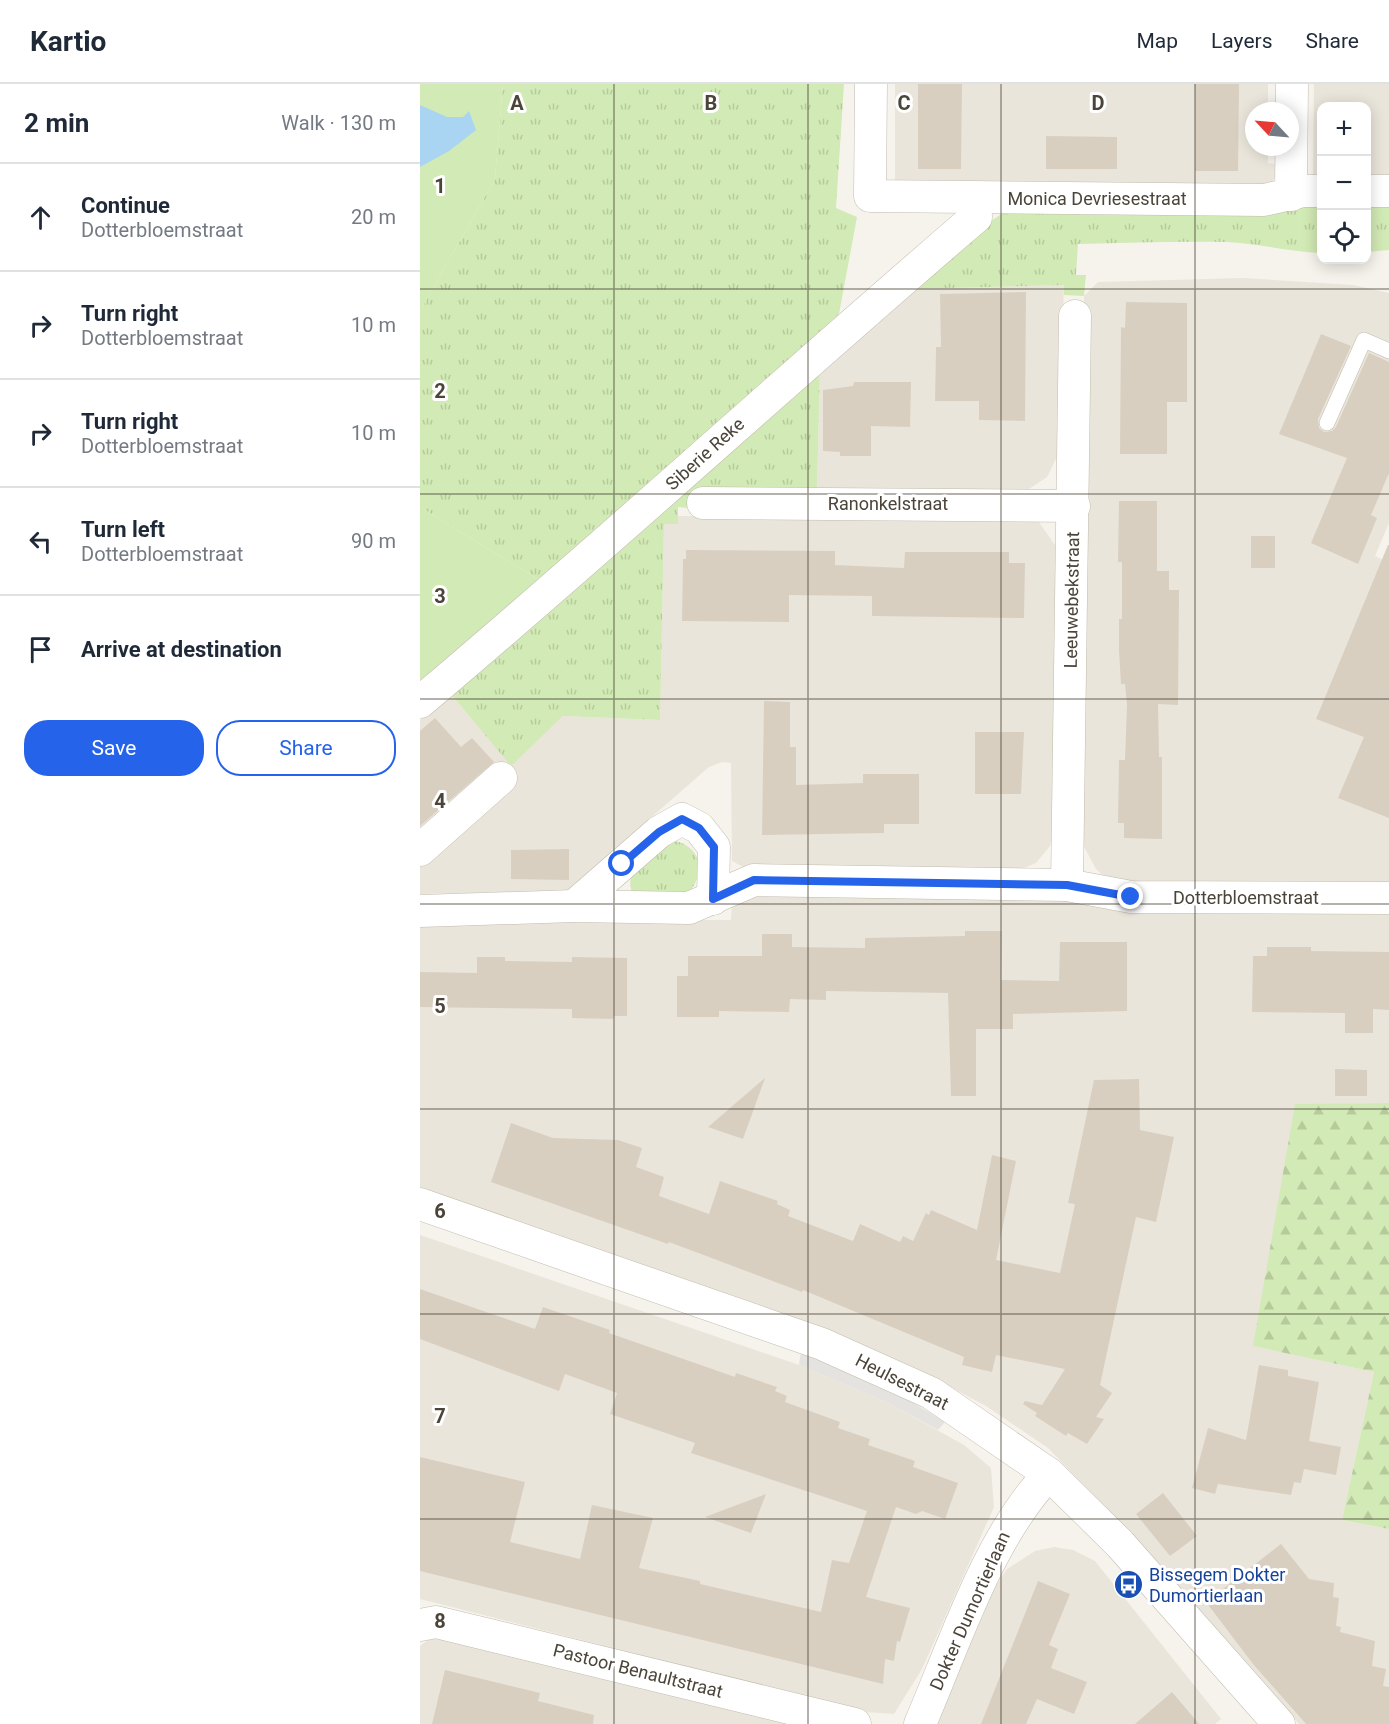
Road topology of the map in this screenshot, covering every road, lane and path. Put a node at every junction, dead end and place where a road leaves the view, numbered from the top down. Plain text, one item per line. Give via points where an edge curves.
1 (871, 84) edge
2 (1292, 84) edge
3 (1371, 191) edge
4 (1389, 191) edge
5 (1317, 192) edge
6 (1291, 195) junction
7 (975, 199) junction
8 (1075, 316) dead end
9 (1389, 351) edge
10 (1328, 423) dead end
11 (703, 503) dead end
12 (1074, 506) junction
13 (420, 702) edge
14 (501, 778) dead end
15 (420, 850) edge
16 (1067, 885) junction
17 (1389, 898) edge
18 (713, 899) junction
19 (574, 906) junction
20 (420, 911) edge
21 (420, 1204) edge
22 (1049, 1474) junction
23 (420, 1625) edge
24 (855, 1724) edge
25 (920, 1724) edge
26 (1279, 1724) edge

1 - 7 street, Monica Devriesestraat via 870,196
2 - 6 street
3 - 4 street
5 - 6 street, Monica Devriesestraat
6 - 7 street, Monica Devriesestraat via 1264,200
7 - 13 street, Siberie Reke via 976,217
8 - 12 street, Leeuwebekstraat
9 - 10 lane via 1364,340
11 - 12 street, Ranonkelstraat
12 - 16 street, Leeuwebekstraat
14 - 15 street
16 - 17 street, Dotterbloemstraat via 1131,897
16 - 18 street, Dotterbloemstraat via 754,880
18 - 19 street, Dotterbloemstraat via 689,908
18 - 19 street via 714,847 699,828 682,819 659,832
19 - 20 street, Dotterbloemstraat
21 - 22 street, Heulsestraat via 822,1344 931,1393
22 - 25 street, Dokter Dumortierlaan via 1009,1525
22 - 26 street, Heulsestraat via 1120,1544
23 - 24 street, Pastoor Benaultstraat via 436,1622

